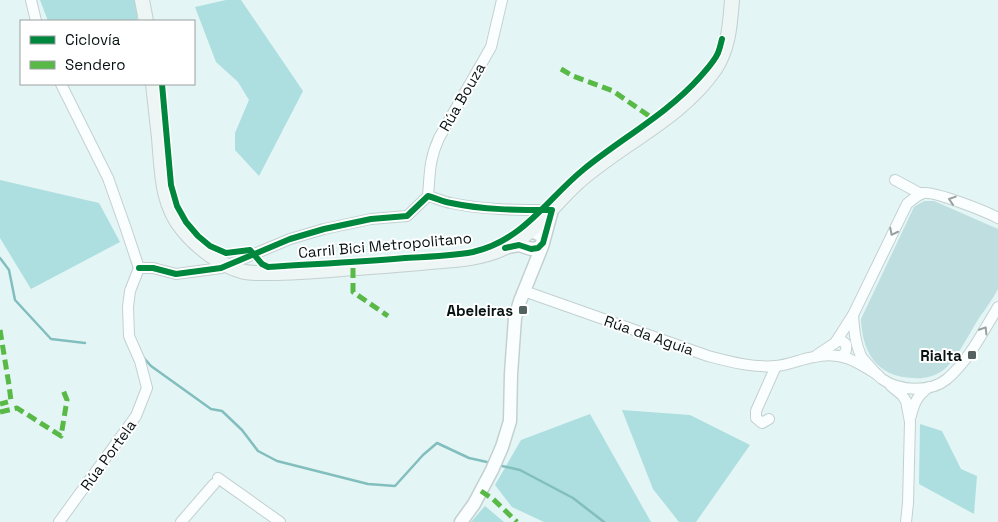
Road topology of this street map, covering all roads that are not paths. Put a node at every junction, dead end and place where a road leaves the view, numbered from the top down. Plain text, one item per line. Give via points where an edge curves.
1 (31, 0) edge
2 (142, 0) edge
3 (502, 0) edge
4 (732, 0) edge
5 (36, 20) edge
6 (146, 20) edge
7 (62, 85) edge
8 (153, 85) edge
9 (895, 180) dead end
10 (921, 194) junction
11 (428, 196) junction
12 (552, 210) junction
13 (994, 213) edge
14 (530, 232) junction
15 (543, 243) junction
16 (505, 248) junction
17 (530, 249) junction
18 (227, 265) junction
19 (138, 268) junction
20 (530, 277) junction
21 (524, 291) junction
22 (998, 307) edge
23 (853, 315) junction
24 (836, 341) junction
25 (842, 356) junction
26 (814, 357) junction
27 (776, 366) junction
28 (880, 377) junction
29 (929, 387) junction
30 (769, 419) dead end
31 (910, 422) junction
32 (59, 522) edge
33 (181, 522) edge
34 (280, 522) edge
35 (461, 522) edge
36 (906, 522) edge

1 - 5 street
2 - 6 main road
3 - 11 street, Rúa Bouza via 491,47 433,152
4 - 12 main road via 728,39 722,57 702,85 659,123 576,184
7 - 19 street via 108,178
8 - 18 main road via 161,175 171,213 199,246
9 - 10 street
13 -> 10 street via 930,193
10 -> 23 street, Rúa da Aguia via 908,204
11 - 12 street via 483,208
11 - 18 street via 407,216 324,229
12 - 14 main road
12 - 15 street
14 - 15 street via 542,236
14 - 16 main road
14 - 17 street
15 - 17 street
15 - 20 street
16 - 17 street via 519,245
16 - 18 main road via 464,259 313,271 255,273
17 - 20 street
18 - 19 street via 176,274
19 - 32 street, Rúa Portela via 130,291 129,336 140,360 147,388 136,416
20 - 21 street
21 - 27 street, Rúa da Aguia via 708,356 748,365
21 - 35 street via 515,318 510,421 492,470
29 -> 22 street, Rúa da Aguia via 945,380 962,364
23 - 24 street, Rúa da Aguia
23 - 28 street, Rúa da Aguia via 854,332 862,358
24 - 25 street via 846,344
24 - 26 street, Rúa da Aguia
25 - 26 street, Rúa da Aguia
25 - 28 street, Rúa da Aguia
26 - 27 street, Rúa da Aguia
27 - 30 street via 756,410 756,418 762,423
28 - 29 street, Rúa da Aguia via 900,388
28 - 31 street via 902,395
29 - 31 street via 914,404
31 - 36 street
33 - 34 street via 216,481

